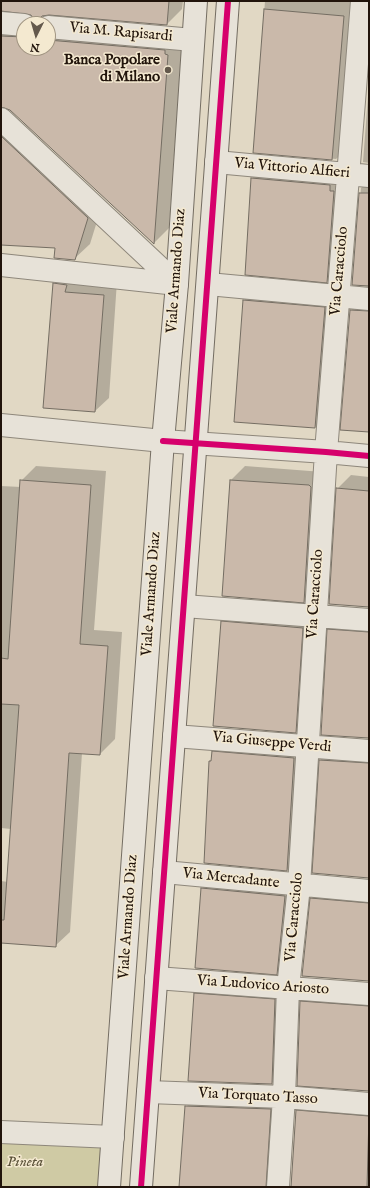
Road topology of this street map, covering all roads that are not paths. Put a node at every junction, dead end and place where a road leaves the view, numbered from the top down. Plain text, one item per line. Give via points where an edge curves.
1 (196, 1) edge
2 (228, 1) edge
3 (362, 1) edge
4 (1, 23) edge
5 (16, 24) edge
6 (56, 28) edge
7 (193, 40) junction
8 (1, 119) edge
9 (216, 162) junction
10 (359, 175) edge
11 (1, 266) edge
12 (177, 284) junction
13 (208, 284) junction
14 (338, 296) junction
15 (369, 299) edge
16 (1, 425) edge
17 (163, 441) junction
18 (195, 443) junction
19 (326, 452) junction
20 (369, 456) edge
21 (184, 606) junction
22 (315, 615) junction
23 (369, 620) edge
24 (174, 736) junction
25 (307, 746) junction
26 (369, 751) edge
27 (164, 872) junction
28 (299, 886) junction
29 (369, 891) edge
30 (156, 978) junction
31 (288, 988) junction
32 (369, 994) edge
33 (148, 1092) junction
34 (284, 1097) junction
35 (369, 1104) edge
36 (1, 1132) edge
37 (113, 1137) junction
38 (109, 1187) edge
39 (142, 1187) edge
40 (278, 1187) edge

1 - 7 street, Viale Armando Diaz
2 - 9 street
3 - 10 street, Via Caracciolo
4 - 5 street
6 - 7 street, Via M. Rapisardi
7 - 12 street, Viale Armando Diaz
8 - 12 street
9 - 10 street, Via Vittorio Alfieri
9 - 13 street
10 - 14 street, Via Caracciolo
11 - 12 street
12 - 17 street, Viale Armando Diaz
13 - 14 street
13 - 18 street
14 - 15 street
14 - 19 street, Via Caracciolo
16 - 17 street
17 - 18 street
17 - 37 street, Viale Armando Diaz
18 - 19 street
18 - 21 street
19 - 20 street
19 - 22 street, Via Caracciolo
21 - 22 street
21 - 24 street
22 - 23 street
22 - 25 street, Via Caracciolo
24 - 25 street, Via Giuseppe Verdi
24 - 27 street
25 - 26 street, Via Giuseppe Verdi
25 - 28 street, Via Caracciolo
27 - 28 street, Via Mercadante
27 - 30 street
28 - 29 street, Via Mercadante
28 - 31 street, Via Caracciolo
30 - 31 street, Via Ludovico Ariosto
30 - 33 street
31 - 32 street, Via Ludovico Ariosto
31 - 34 street, Via Caracciolo
33 - 34 street, Via Torquato Tasso
33 - 39 street
34 - 35 street, Via Torquato Tasso
34 - 40 street, Via Caracciolo
36 - 37 street
37 - 38 street, Viale Armando Diaz

